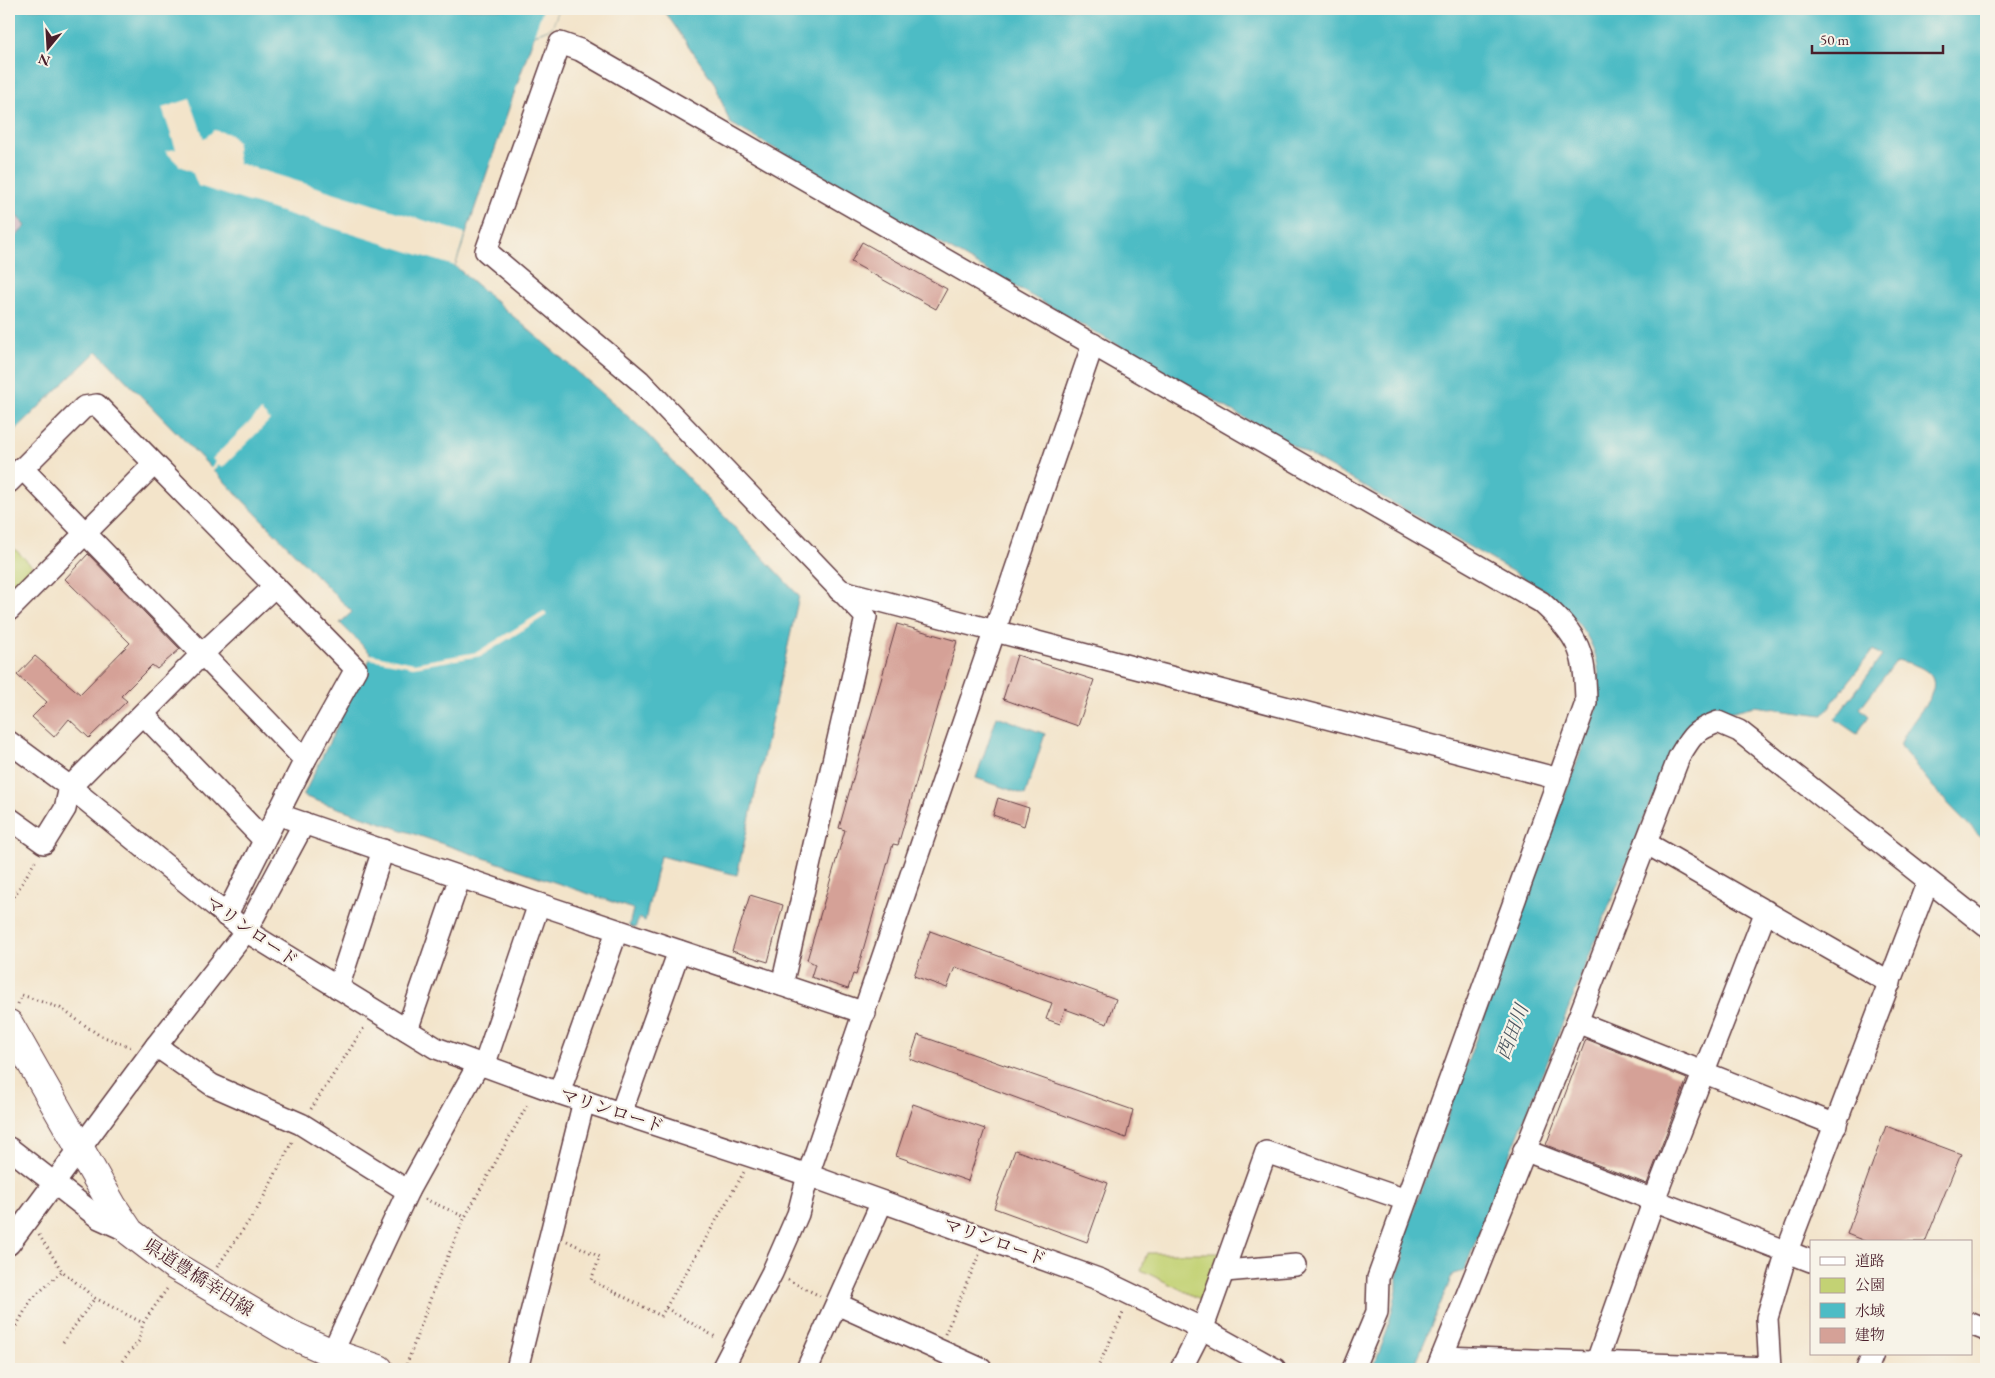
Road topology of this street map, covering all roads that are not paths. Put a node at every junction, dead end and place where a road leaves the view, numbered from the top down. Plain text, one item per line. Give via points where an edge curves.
1 (1093, 344) junction
2 (154, 464) junction
3 (15, 475) edge
4 (84, 533) junction
5 (275, 586) junction
6 (837, 589) junction
7 (9, 610) edge
8 (994, 630) junction
9 (201, 655) junction
10 (143, 714) junction
11 (9, 742) edge
12 (305, 760) junction
13 (1559, 779) junction
14 (70, 787) junction
15 (277, 814) junction
16 (9, 818) edge
17 (304, 823) junction
18 (264, 840) junction
19 (1646, 843) junction
20 (383, 850) junction
21 (460, 877) junction
22 (1928, 881) junction
23 (539, 904) junction
24 (1766, 910) junction
25 (226, 916) junction
26 (1986, 926) edge
27 (246, 931) junction
28 (617, 931) junction
29 (679, 951) junction
30 (1890, 983) junction
31 (782, 985) junction
32 (338, 988) junction
33 (865, 1013) junction
34 (12, 1016) edge
35 (1576, 1022) junction
36 (407, 1030) junction
37 (153, 1050) junction
38 (481, 1066) junction
39 (1703, 1072) junction
40 (559, 1093) junction
41 (584, 1101) junction
42 (621, 1113) junction
43 (1836, 1125) junction
44 (9, 1148) edge
45 (80, 1148) junction
46 (1524, 1150) junction
47 (808, 1175) junction
48 (53, 1183) junction
49 (408, 1191) junction
50 (1406, 1200) junction
51 (1654, 1200) junction
52 (882, 1202) junction
53 (130, 1232) junction
54 (9, 1244) edge
55 (1788, 1251) junction
56 (1810, 1261) edge
57 (1296, 1265) dead end
58 (1225, 1271) junction
59 (837, 1304) junction
60 (1972, 1324) edge
61 (1201, 1328) junction
62 (1986, 1330) edge
63 (332, 1353) junction
64 (1872, 1356) edge
65 (1597, 1361) junction
66 (1439, 1363) edge
67 (380, 1369) edge
68 (517, 1369) edge
69 (722, 1369) edge
70 (807, 1369) edge
71 (981, 1369) edge
72 (1181, 1369) edge
73 (1275, 1369) edge
74 (1354, 1369) edge
75 (1770, 1369) edge
76 (1867, 1369) edge

1 - 6 street via 580,50 560,43 486,251 640,381
1 - 8 street
1 - 13 street via 1541,602 1566,625 1579,647 1586,670 1586,703
2 - 3 street via 97,405 84,407
2 - 4 street
2 - 5 street
3 - 4 street
4 - 7 street
4 - 9 street
5 - 9 street
5 - 12 street via 356,669
6 - 8 street
6 - 31 street via 866,617
8 - 13 street
8 - 33 street
9 - 10 street
9 - 12 street
10 - 14 street
10 - 18 street
11 - 14 street, マリンロード
12 - 15 street
13 - 50 street
14 - 16 street via 65,809 44,843
14 - 25 street, マリンロード
15 - 17 street
15 - 18 street
17 - 20 street
17 - 27 street
18 - 25 street
19 - 22 street via 1688,740 1699,729 1718,722 1750,739
19 - 24 street
19 - 35 street
20 - 21 street
20 - 32 street
21 - 23 street
21 - 36 street
22 - 26 street
22 - 30 street
23 - 28 street
23 - 38 street
24 - 30 street
24 - 39 street
25 - 27 street, マリンロード
27 - 32 street, マリンロード
27 - 37 street
28 - 29 street
28 - 40 street
29 - 31 street
29 - 42 street
30 - 43 street
31 - 33 street
32 - 36 street, マリンロード
33 - 47 street
34 - 45 main road, 県道豊橋幸田線
35 - 39 street
35 - 46 street
36 - 38 street, マリンロード via 436,1048
37 - 45 street
37 - 49 street via 212,1085 301,1124
38 - 40 street, マリンロード
38 - 49 street
39 - 43 street
39 - 51 street
40 - 41 street, マリンロード
41 - 42 street, マリンロード
41 - 68 street
42 - 47 street, マリンロード
43 - 55 street
44 - 48 street
45 - 48 street
45 - 53 main road, 県道豊橋幸田線
46 - 51 street
46 - 66 street
47 - 52 street, マリンロード
47 - 69 street via 798,1214 772,1273
48 - 53 street via 99,1218
48 - 54 street
49 - 63 street
50 - 58 street via 1266,1152
50 - 74 street via 1378,1278 1377,1312
51 - 55 street
51 - 65 street
52 - 59 street
52 - 61 street, マリンロード via 1101,1280
53 - 63 main road, 県道豊橋幸田線 via 180,1270 290,1334
55 - 56 street
55 - 75 street via 1768,1318
57 - 58 street
58 - 61 street
59 - 70 street
59 - 71 street
60 - 62 street
61 - 72 street
61 - 73 street, マリンロード
63 - 67 main road, 県道豊橋幸田線
64 - 76 street
65 - 66 street
65 - 75 street

